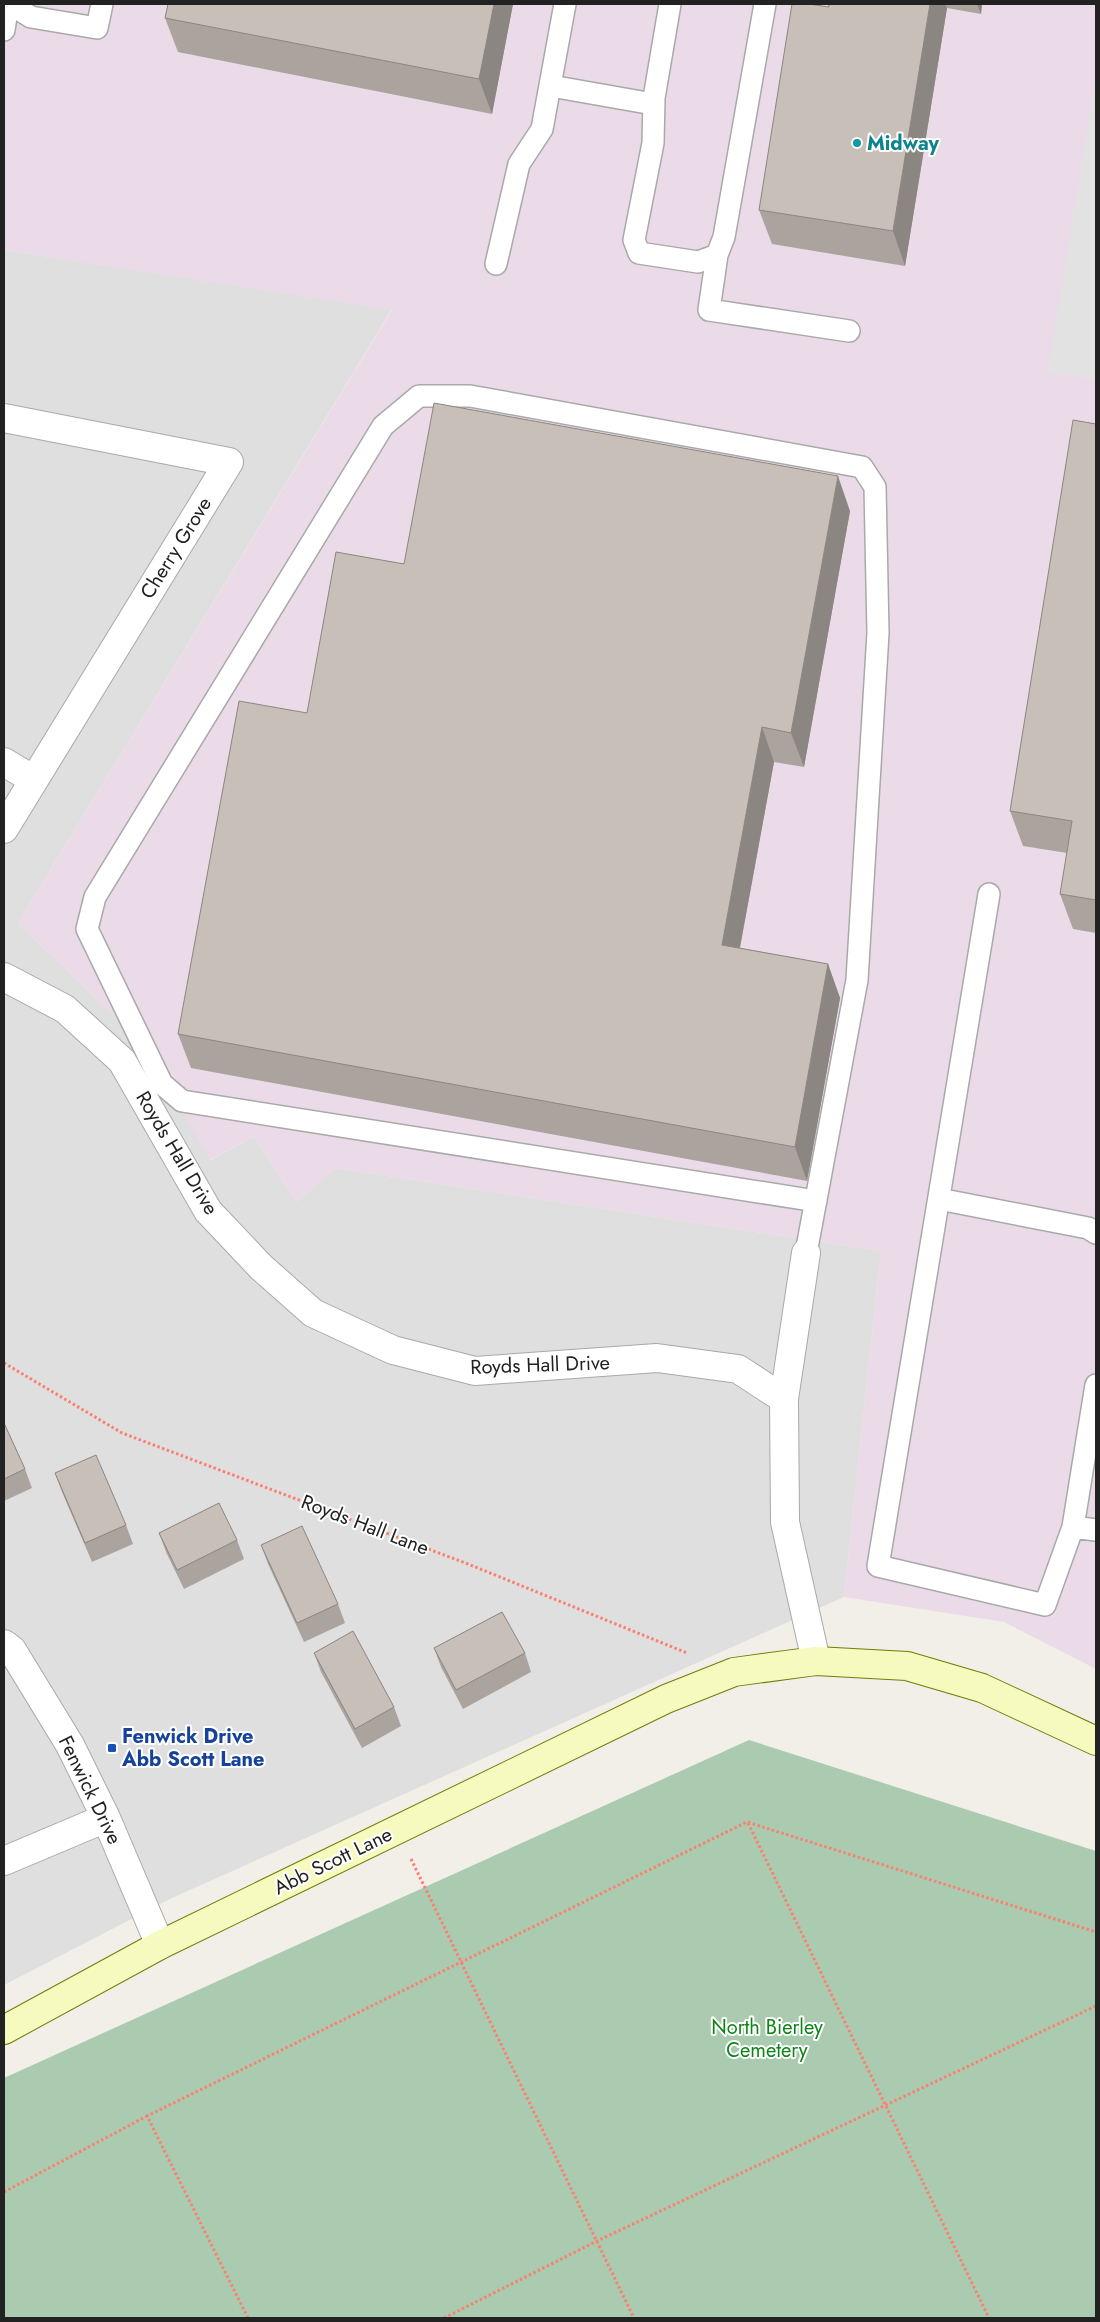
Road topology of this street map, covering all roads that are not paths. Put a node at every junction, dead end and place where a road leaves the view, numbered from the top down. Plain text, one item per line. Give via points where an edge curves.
1 (9, 4) edge
2 (102, 4) edge
3 (565, 4) edge
4 (670, 4) edge
5 (765, 4) edge
6 (4, 30) edge
7 (551, 86) junction
8 (653, 104) junction
9 (717, 255) junction
10 (496, 264) dead end
11 (849, 331) dead end
12 (4, 418) edge
13 (4, 762) edge
14 (34, 780) junction
15 (4, 829) edge
16 (989, 894) dead end
17 (4, 977) edge
18 (939, 1199) junction
19 (816, 1201) junction
20 (1096, 1233) edge
21 (806, 1253) joint
22 (1096, 1385) edge
23 (784, 1399) junction
24 (1073, 1526) junction
25 (1096, 1530) edge
26 (4, 1644) edge
27 (816, 1661) junction
28 (1096, 1741) edge
29 (106, 1818) junction
30 (4, 1862) edge
31 (160, 1945) junction
32 (4, 2030) edge

1 - 2 lane via 31,17 97,28
1 - 6 lane
3 - 7 lane
4 - 8 lane
5 - 9 lane via 724,237
7 - 8 lane
7 - 10 lane via 542,129 519,164
8 - 9 lane via 653,143 634,240 639,252 698,262
9 - 11 lane via 709,310
12 - 14 street, Cherry Grove via 229,462
13 - 14 street
14 - 15 street, Cherry Grove
16 - 18 lane
17 - 23 street, Royds Hall Drive via 65,1009 122,1061 208,1210 261,1267 313,1313 393,1350 475,1371 657,1358 738,1369
18 - 20 lane via 1088,1228
18 - 24 lane via 878,1566 1045,1605
19 - 19 lane via 857,980 878,633 875,487 862,467 470,396 419,396 383,426 95,896 87,929 162,1084 182,1101
19 - 21 lane
21 - 23 street
22 - 24 lane
23 - 27 street via 785,1522
24 - 25 lane
26 - 29 street, Fenwick Drive via 12,1650 70,1745
27 - 28 street via 907,1666 982,1688
27 - 31 street, Abb Scott Lane via 734,1672 666,1698
29 - 30 street
29 - 31 street, Fenwick Drive
31 - 32 street, Abb Scott Lane

